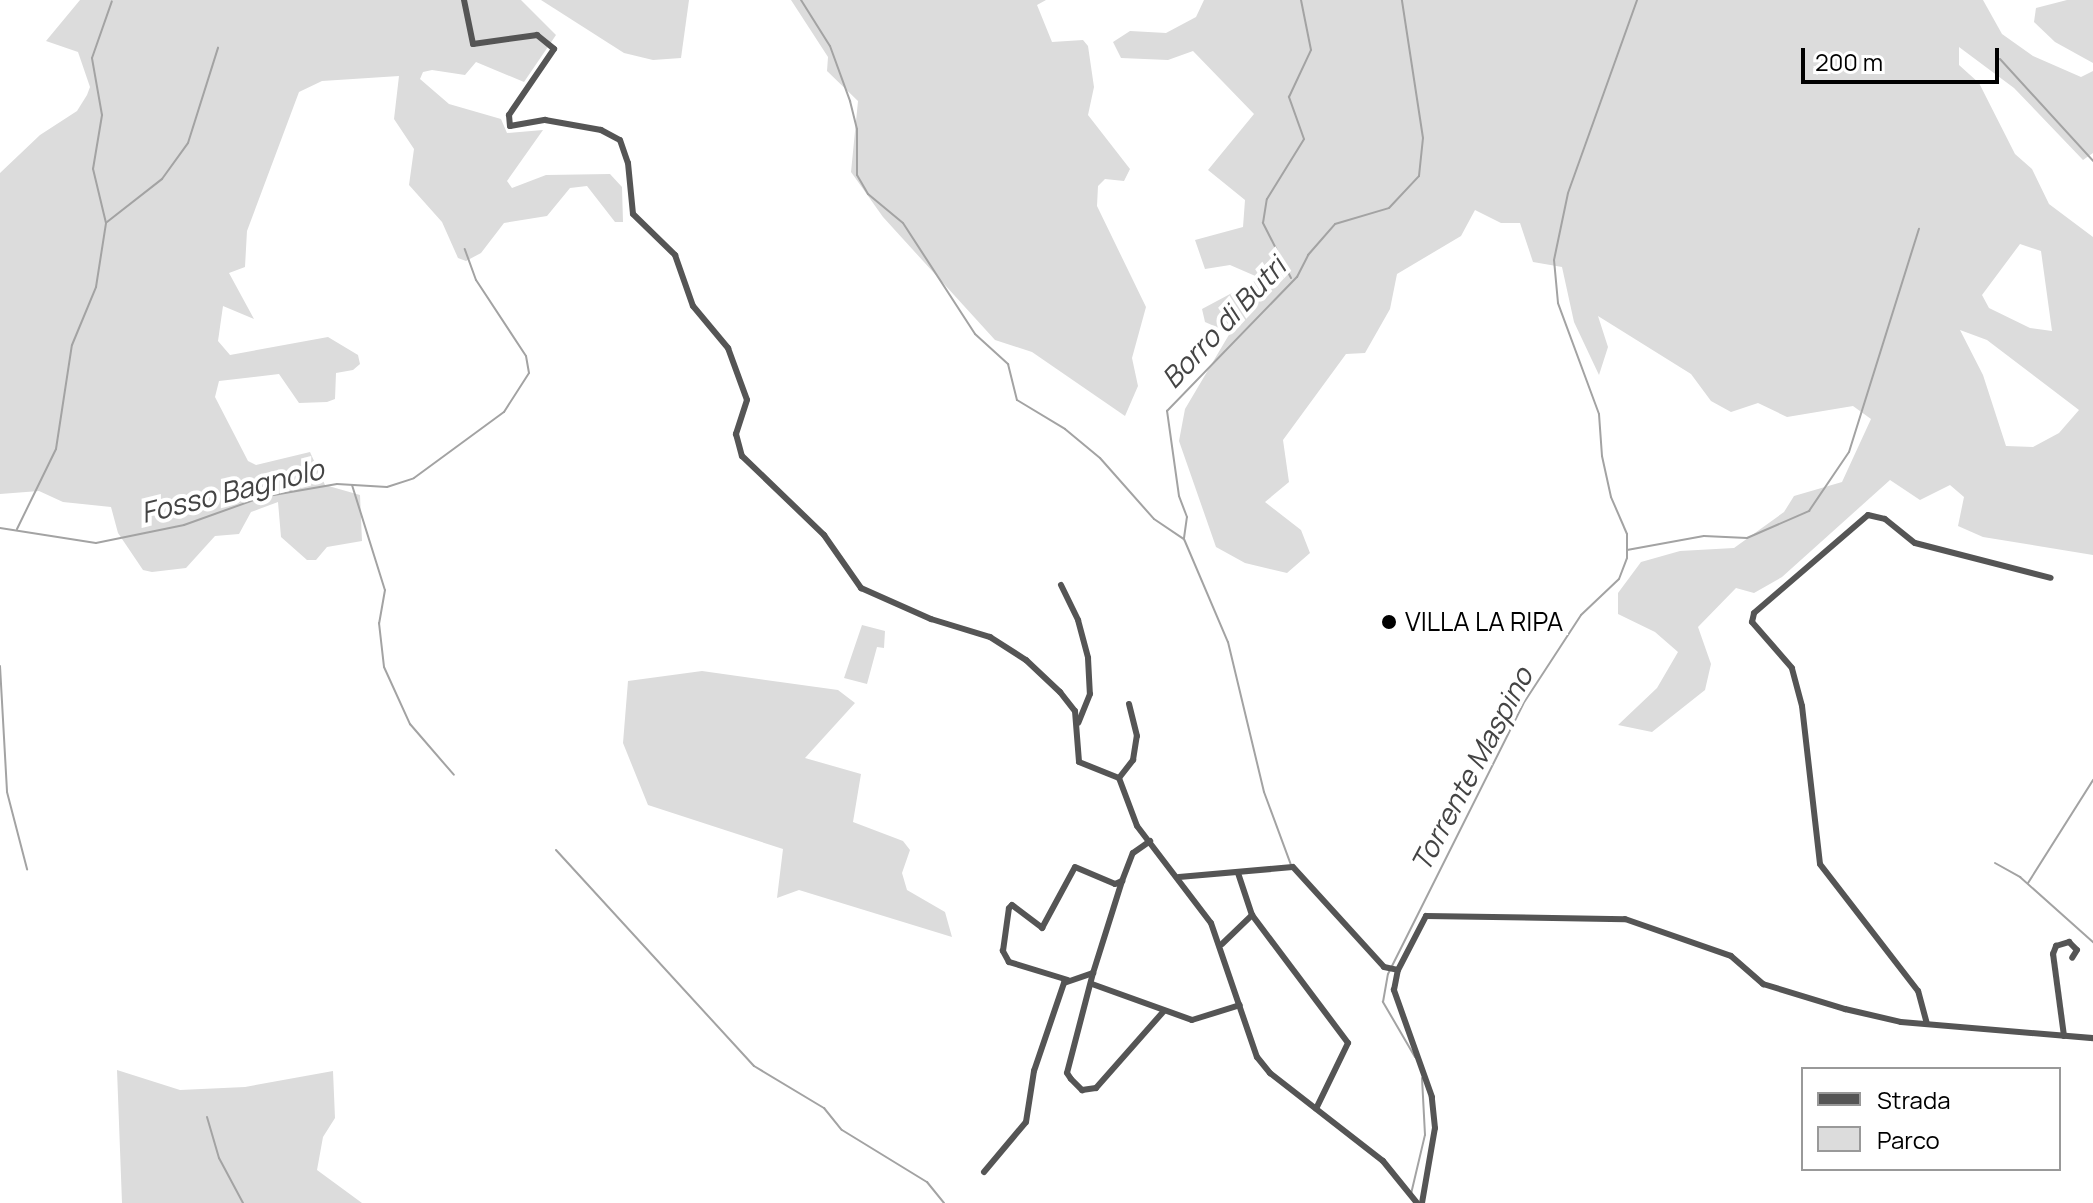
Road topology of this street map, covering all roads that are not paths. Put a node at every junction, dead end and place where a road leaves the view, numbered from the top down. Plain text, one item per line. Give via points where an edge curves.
1 (464, 0) edge
2 (2051, 578) dead end
3 (1061, 585) dead end
4 (1129, 704) dead end
5 (1078, 723) junction
6 (1119, 778) junction
7 (1150, 841) junction
8 (1238, 873) junction
9 (1179, 877) junction
10 (1122, 881) junction
11 (1252, 915) junction
12 (1222, 944) junction
13 (2072, 958) dead end
14 (1398, 970) junction
15 (1093, 973) junction
16 (1068, 980) junction
17 (1092, 984) junction
18 (1240, 1005) junction
19 (1164, 1011) junction
20 (1927, 1024) junction
21 (2064, 1036) junction
22 (2093, 1038) edge
23 (1316, 1109) junction
24 (984, 1172) dead end
25 (1420, 1203) edge

1 - 5 street via 473,44 537,35 554,49 509,115 510,126 545,120 601,130 620,140 633,214 675,255 693,306 728,348 747,400 736,434 742,456 824,535 861,588 931,619 990,637 1060,692
2 - 20 street via 1915,543 1885,519 1868,515 1754,613 1752,622 1792,668 1802,706 1820,864 1918,991
3 - 5 street via 1088,658 1090,694
4 - 6 street via 1137,736 1133,760
5 - 6 street via 1079,762
6 - 7 street via 1137,826
7 - 9 street
7 - 10 street via 1133,853
8 - 9 street
8 - 11 street
8 - 14 street via 1293,867 1384,967
9 - 12 street
10 - 15 street
10 - 16 street via 1115,884 1075,867 1042,928 1012,905 1009,908 1003,951 1009,962
11 - 12 street
11 - 23 street via 1348,1043
12 - 18 street
13 - 21 street via 2077,950 2069,942 2056,946
14 - 20 street via 1426,916 1625,919 1731,956 1763,984 1845,1009
14 - 25 street via 1398,1008 1432,1097 1435,1128
15 - 16 street
15 - 17 street
16 - 24 street via 1034,1071 1026,1122
17 - 19 street
17 - 19 street via 1067,1073 1082,1090 1096,1088
18 - 19 street via 1192,1020
18 - 23 street via 1257,1057
20 - 21 street
21 - 22 street
23 - 25 street via 1383,1161

